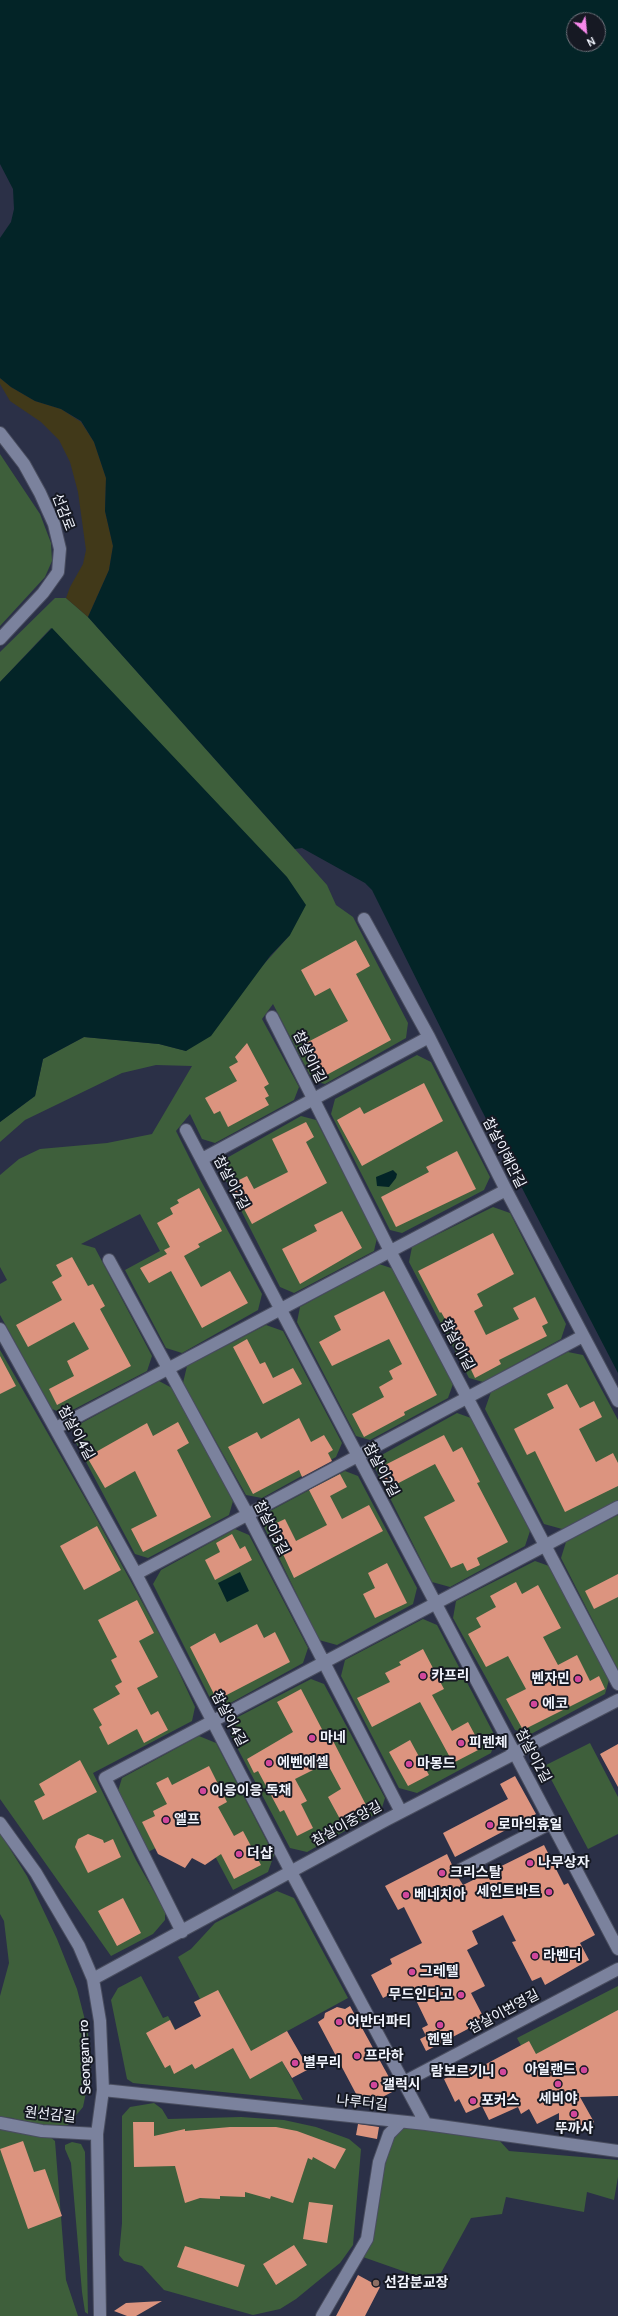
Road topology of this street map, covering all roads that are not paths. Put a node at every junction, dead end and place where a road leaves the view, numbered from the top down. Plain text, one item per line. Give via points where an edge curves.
1 (0, 433) edge
2 (0, 639) edge
3 (364, 918) dead end
4 (272, 1018) dead end
5 (429, 1038) junction
6 (313, 1100) junction
7 (186, 1130) dead end
8 (202, 1160) junction
9 (506, 1190) junction
10 (390, 1251) junction
11 (109, 1260) dead end
12 (280, 1309) junction
13 (0, 1329) edge
14 (583, 1336) junction
15 (168, 1368) junction
16 (468, 1399) junction
17 (618, 1401) edge
18 (56, 1428) junction
19 (357, 1456) junction
20 (618, 1507) edge
21 (248, 1515) junction
22 (546, 1545) junction
23 (136, 1574) junction
24 (435, 1603) junction
25 (323, 1662) junction
26 (618, 1684) edge
27 (618, 1700) edge
28 (212, 1720) junction
29 (515, 1754) junction
30 (401, 1812) junction
31 (0, 1823) edge
32 (551, 1823) junction
33 (460, 1870) dead end
34 (291, 1872) junction
35 (182, 1932) junction
36 (618, 1949) edge
37 (618, 1969) edge
38 (93, 1979) junction
39 (404, 2082) junction
40 (103, 2090) junction
41 (401, 2122) junction
42 (0, 2123) edge
43 (426, 2124) junction
44 (97, 2134) junction
45 (618, 2151) edge
46 (100, 2316) edge
47 (322, 2316) edge

1 - 2 street, 선감로 via 24,464 40,493 54,524 60,549 58,572 43,593
3 - 5 street, 참살이해안길
4 - 6 street, 참살이1길
5 - 6 street
5 - 9 street, 참살이해안길
6 - 8 street
6 - 10 street, 참살이1길
7 - 8 street, 참살이2길
8 - 12 street, 참살이2길
9 - 10 street
9 - 14 street, 참살이해안길
10 - 12 street
10 - 16 street, 참살이1길
11 - 15 street, 참살이3길
12 - 15 street
12 - 19 street, 참살이2길
13 - 18 street, 참살이4길
14 - 16 street
14 - 17 street, 참살이해안길
15 - 18 street
15 - 21 street, 참살이3길
16 - 19 street
16 - 22 street, 참살이1길
18 - 23 street, 참살이4길
19 - 21 street
19 - 24 street, 참살이2길
20 - 22 street
21 - 23 street
21 - 25 street, 참살이3길
22 - 24 street
22 - 26 street, 참살이1길
23 - 28 street, 참살이4길
24 - 25 street
24 - 29 street, 참살이2길
25 - 28 street
25 - 30 street, 참살이3길
27 - 29 street, 참살이중앙길
28 - 34 street, 참살이4길
28 - 35 street via 105,1778
29 - 30 street, 참살이중앙길
29 - 32 street, 참살이2길
30 - 34 street, 참살이중앙길
31 - 38 street, Seongam-ro via 36,1873 79,1946
32 - 33 street
32 - 36 street, 참살이2길
34 - 35 street, 참살이중앙길
34 - 39 street, 참살이4길
35 - 38 street, 참살이중앙길
37 - 39 street, 참살이번영길
38 - 40 street, Seongam-ro via 100,2021
39 - 43 street, 참살이4길
40 - 41 street, 나루터길
40 - 44 street, Seongam-ro
41 - 43 street, 나루터길
41 - 47 street via 389,2134 379,2162 367,2239
42 - 44 street, 원선감길 via 42,2131
43 - 45 street, 나루터길
44 - 46 street, Seongam-ro

